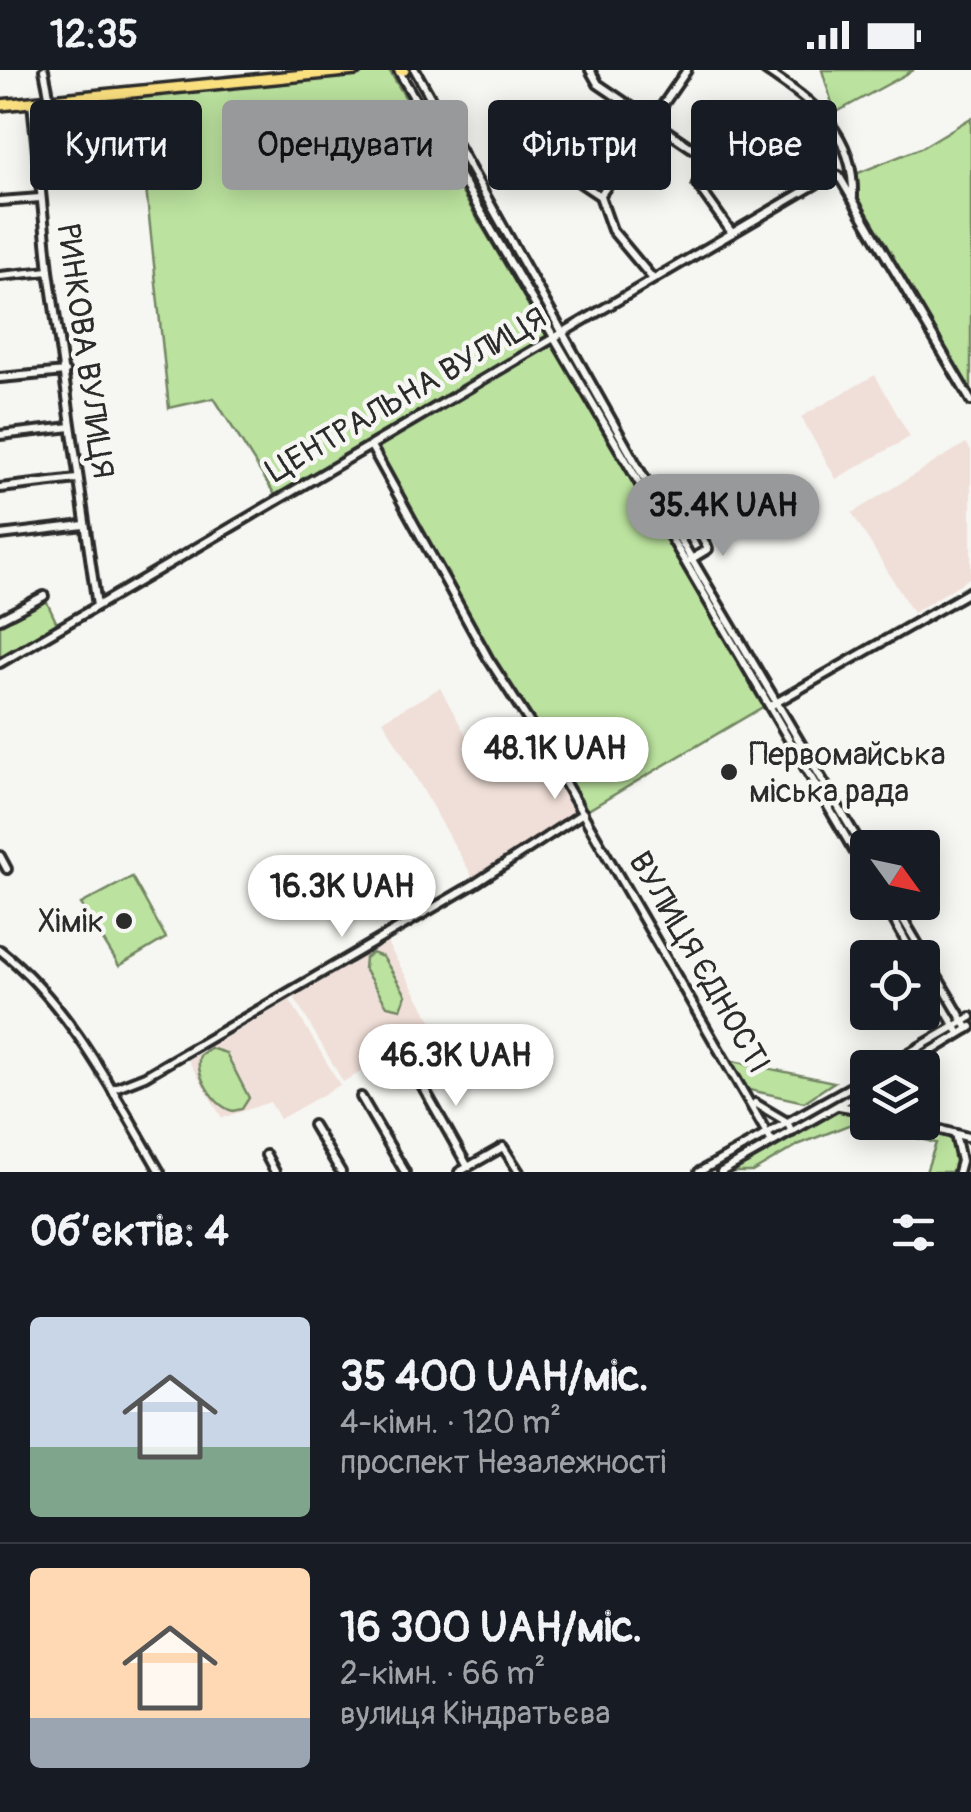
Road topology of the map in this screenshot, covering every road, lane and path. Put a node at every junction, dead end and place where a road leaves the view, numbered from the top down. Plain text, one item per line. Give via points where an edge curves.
1 (44, 70) edge
2 (356, 70) edge
3 (401, 70) edge
4 (415, 70) edge
5 (590, 70) edge
6 (687, 70) edge
7 (764, 70) edge
8 (50, 100) joint
9 (621, 100) edge
10 (666, 100) edge
11 (30, 102) edge
12 (0, 105) edge
13 (671, 134) edge
14 (39, 190) edge
15 (591, 190) edge
16 (604, 190) edge
17 (600, 196) junction
18 (40, 198) junction
19 (852, 198) junction
20 (0, 202) edge
21 (732, 233) junction
22 (48, 271) junction
23 (0, 276) edge
24 (652, 280) junction
25 (562, 331) junction
26 (551, 338) junction
27 (64, 372) junction
28 (0, 378) edge
29 (971, 401) edge
30 (71, 427) junction
31 (0, 436) edge
32 (370, 446) junction
33 (77, 479) junction
34 (0, 488) edge
35 (84, 525) junction
36 (0, 536) edge
37 (701, 536) dead end
38 (688, 561) junction
39 (971, 591) edge
40 (44, 596) dead end
41 (96, 606) junction
42 (0, 619) edge
43 (0, 663) edge
44 (770, 705) junction
45 (583, 814) junction
46 (850, 830) edge
47 (850, 844) edge
48 (0, 856) edge
49 (7, 869) dead end
50 (898, 920) joint
51 (907, 940) edge
52 (0, 950) edge
53 (940, 995) edge
54 (971, 1016) edge
55 (963, 1027) edge
56 (919, 1050) edge
57 (930, 1050) edge
58 (413, 1069) dead end
59 (850, 1086) edge
60 (112, 1089) junction
61 (361, 1097) dead end
62 (830, 1098) junction
63 (850, 1098) edge
64 (752, 1102) junction
65 (837, 1106) junction
66 (850, 1108) edge
67 (788, 1122) junction
68 (313, 1125) dead end
69 (940, 1130) edge
70 (768, 1132) junction
71 (792, 1132) junction
72 (956, 1134) junction
73 (971, 1138) edge
74 (772, 1142) junction
75 (266, 1155) dead end
76 (468, 1167) junction
77 (160, 1172) edge
78 (276, 1172) edge
79 (341, 1172) edge
80 (405, 1172) edge
81 (460, 1172) edge
82 (519, 1172) edge
83 (699, 1172) edge
84 (721, 1172) edge
85 (958, 1172) edge

1 - 8 street
2 - 8 main road
3 - 26 street
4 - 25 street
5 - 9 street
6 - 10 street
7 - 19 street via 820,112 851,158
11 - 12 main road
13 - 21 street via 711,161 697,184
14 - 18 street, РИНКОВА ВУЛИЦЯ
15 - 17 street
16 - 17 street
17 - 24 street via 612,230
18 - 20 street
18 - 22 street, РИНКОВА ВУЛИЦЯ
19 - 21 street, ЦЕНТРАЛЬНА ВУЛИЦЯ via 839,176 829,176
19 - 29 street
21 - 24 street, ЦЕНТРАЛЬНА ВУЛИЦЯ
22 - 23 street
22 - 27 street, РИНКОВА ВУЛИЦЯ
24 - 25 street, ЦЕНТРАЛЬНА ВУЛИЦЯ
25 - 26 street, ЦЕНТРАЛЬНА ВУЛИЦЯ
25 - 38 street
26 - 32 street, ЦЕНТРАЛЬНА ВУЛИЦЯ
26 - 38 street
27 - 28 street
27 - 30 street, РИНКОВА ВУЛИЦЯ
30 - 31 street
30 - 33 street, РИНКОВА ВУЛИЦЯ
32 - 41 street, ЦЕНТРАЛЬНА ВУЛИЦЯ
32 - 45 street, ВУЛИЦЯ ЄДНОСТІ
33 - 34 street
33 - 35 street, РИНКОВА ВУЛИЦЯ
35 - 36 street
35 - 41 street, РИНКОВА ВУЛИЦЯ
37 - 38 street via 708,549
38 - 44 street
39 - 44 street
40 - 42 street
41 - 43 street, ЦЕНТРАЛЬНА ВУЛИЦЯ
44 - 46 street
44 - 47 street
45 - 60 street via 476,884 146,1076
45 - 64 street, ВУЛИЦЯ ЄДНОСТІ
48 - 49 street
50 - 51 street
50 - 55 street
52 - 60 street via 26,970
53 - 55 street
54 - 55 street
55 - 56 street
55 - 57 street
58 - 76 street
59 - 62 street
60 - 77 street
61 - 80 street
62 - 65 street
62 - 67 street
63 - 65 street
64 - 67 street
64 - 70 street, ВУЛИЦЯ ЄДНОСТІ
65 - 66 street
65 - 71 street
67 - 70 street
67 - 71 street
68 - 79 street
69 - 72 street
70 - 74 street, ВУЛИЦЯ ЄДНОСТІ
70 - 83 street
71 - 74 street
72 - 73 street
72 - 85 street
74 - 84 street
75 - 78 street
76 - 81 street
76 - 82 street via 503,1147

